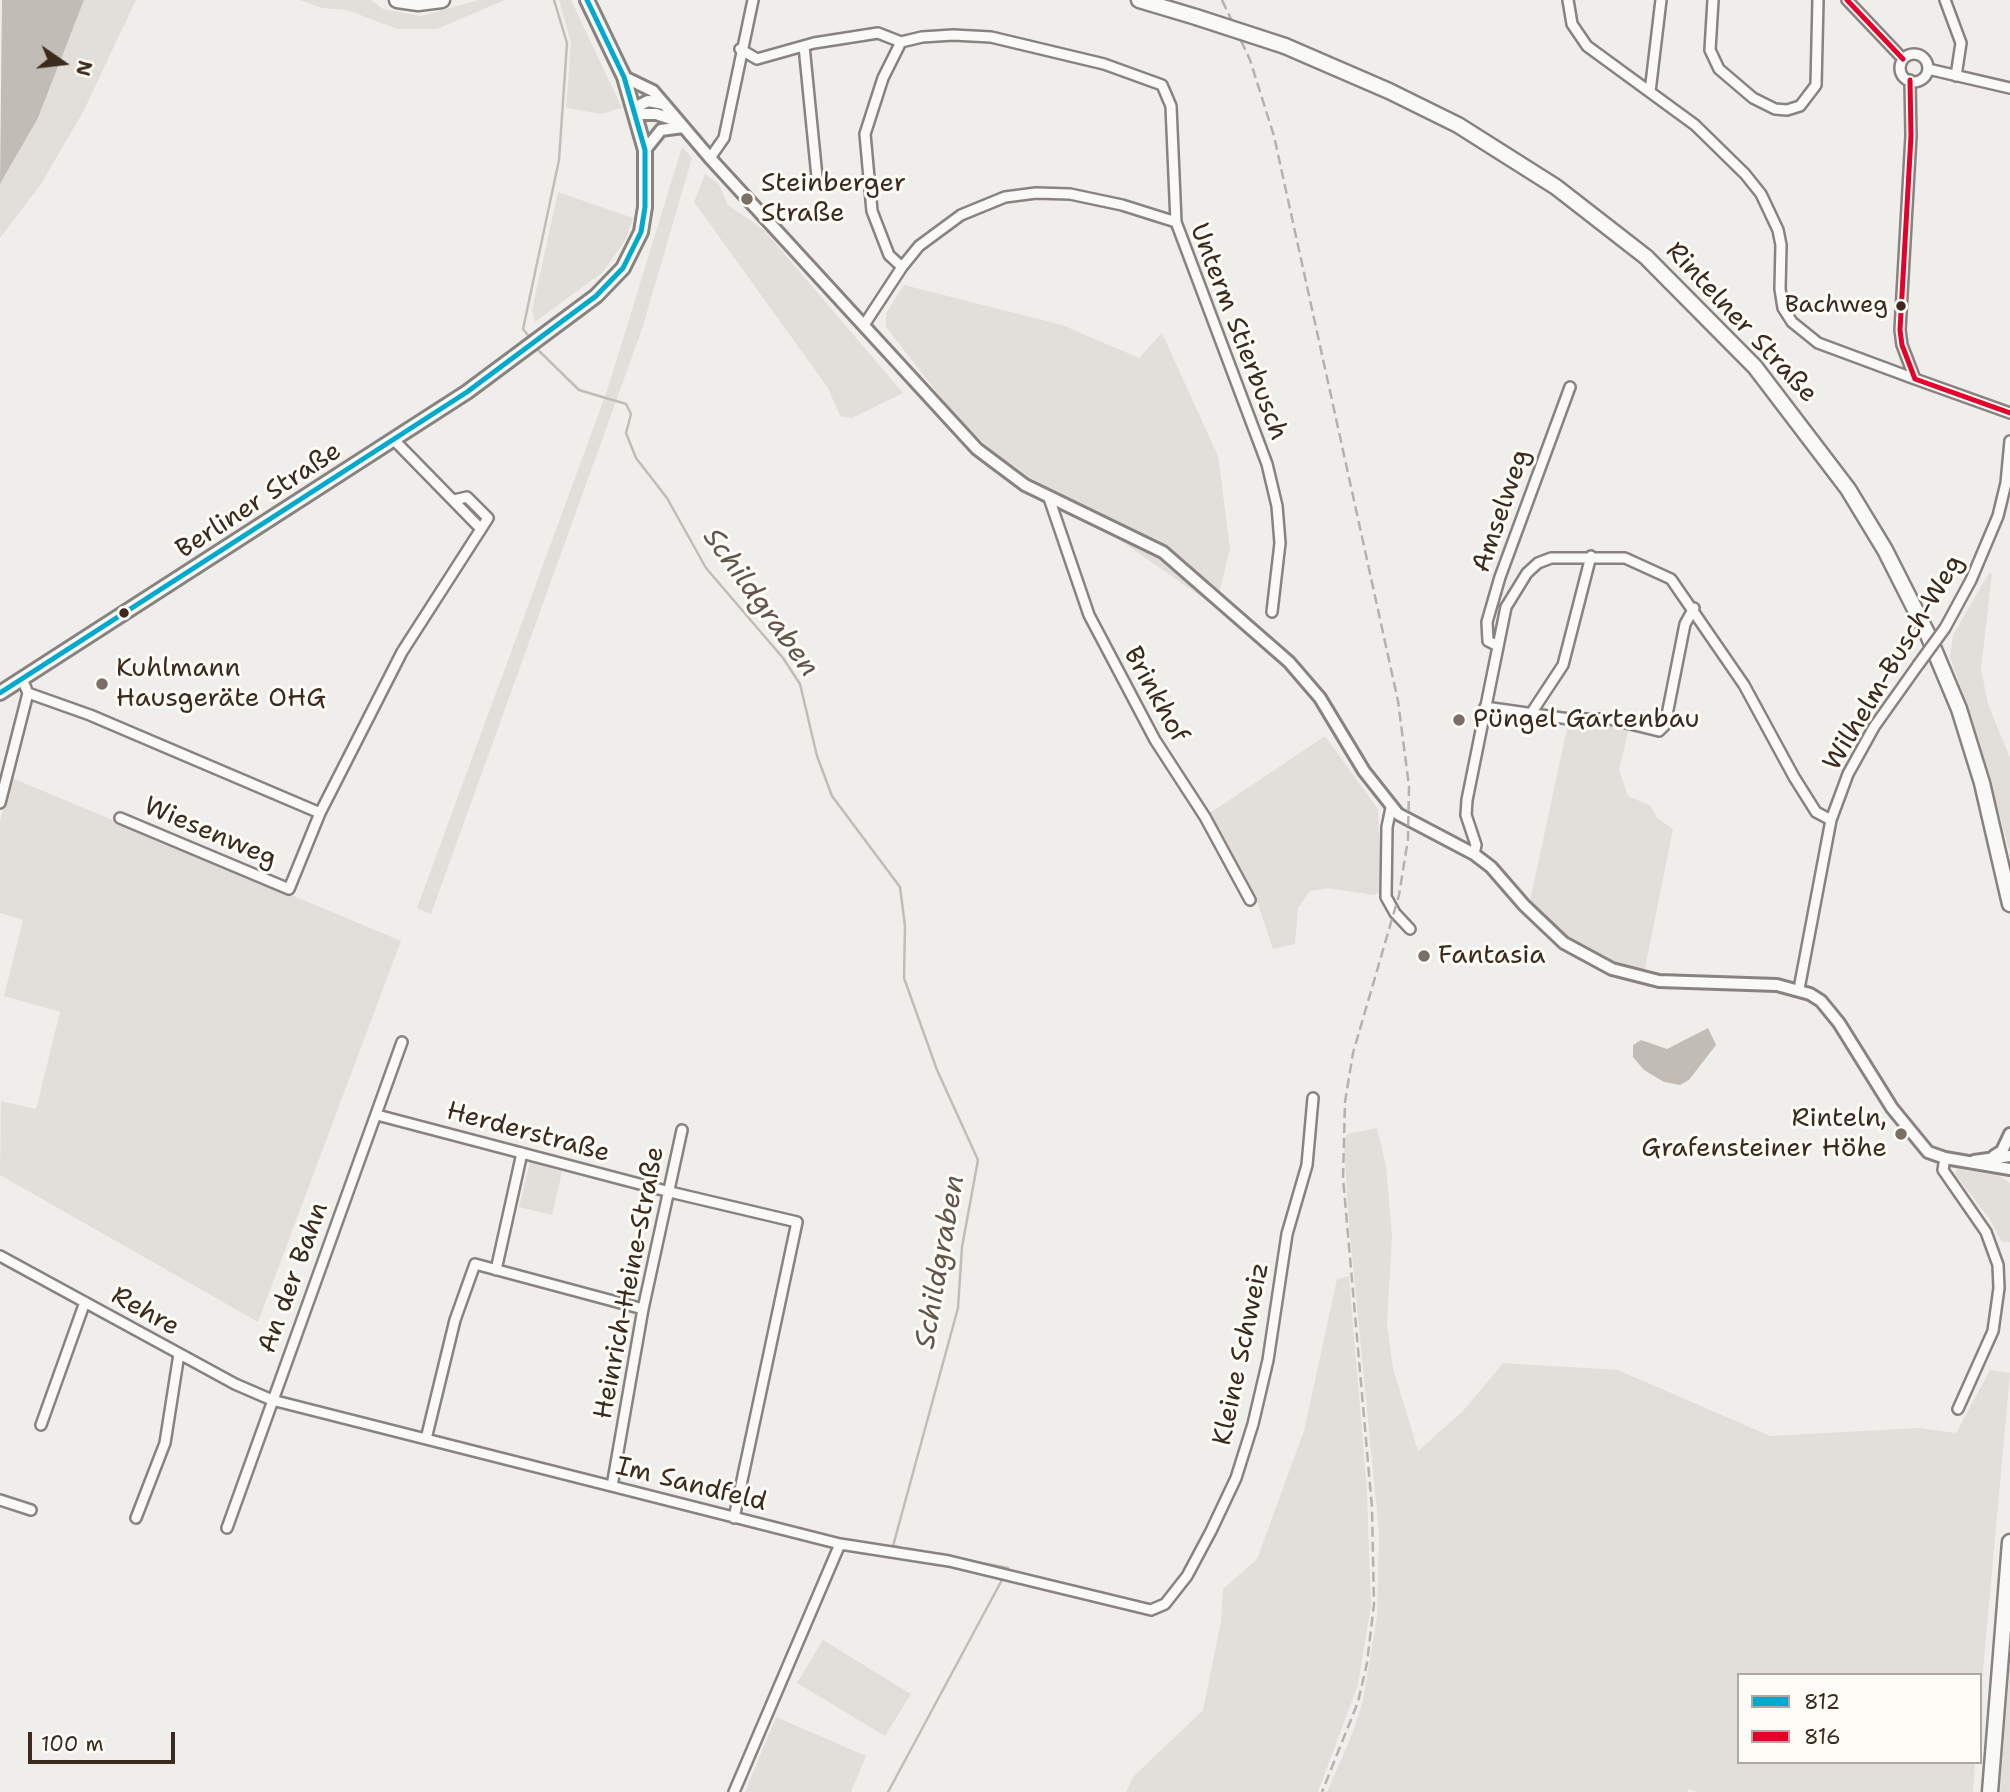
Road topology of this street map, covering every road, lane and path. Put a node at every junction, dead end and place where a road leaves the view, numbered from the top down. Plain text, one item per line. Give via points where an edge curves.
1 (397, 0) edge
2 (442, 0) edge
3 (587, 0) edge
4 (753, 0) edge
5 (1139, 0) edge
6 (1567, 0) edge
7 (1661, 0) edge
8 (1713, 0) edge
9 (1818, 0) edge
10 (1847, 0) edge
11 (1945, 0) edge
12 (901, 42) junction
13 (804, 46) junction
14 (740, 49) junction
15 (1903, 59) junction
16 (1928, 69) junction
17 (1956, 76) junction
18 (624, 77) junction
19 (1910, 80) junction
20 (2010, 88) edge
21 (1650, 92) junction
22 (664, 104) junction
23 (635, 111) junction
24 (680, 124) junction
25 (645, 150) junction
26 (709, 158) junction
27 (817, 177) dead end
28 (1176, 222) junction
29 (902, 267) junction
30 (864, 325) junction
31 (1915, 379) junction
32 (1570, 387) dead end
33 (2010, 413) edge
34 (394, 440) junction
35 (2010, 442) edge
36 (1049, 498) junction
37 (1591, 556) junction
38 (1693, 608) junction
39 (1272, 612) dead end
40 (1498, 646) junction
41 (22, 679) junction
42 (0, 693) edge
43 (28, 694) junction
44 (1485, 707) junction
45 (1532, 712) junction
46 (0, 803) edge
47 (1391, 808) junction
48 (320, 813) junction
49 (120, 818) dead end
50 (1831, 820) junction
51 (1474, 854) junction
52 (1250, 900) dead end
53 (2010, 904) edge
54 (1410, 929) dead end
55 (1799, 989) junction
56 (402, 1042) dead end
57 (1313, 1098) dead end
58 (377, 1115) junction
59 (682, 1130) dead end
60 (2010, 1134) edge
61 (522, 1153) junction
62 (1994, 1156) junction
63 (2010, 1156) edge
64 (1945, 1158) junction
65 (1971, 1162) junction
66 (2010, 1169) edge
67 (670, 1192) junction
68 (0, 1256) edge
69 (496, 1270) junction
70 (85, 1302) junction
71 (643, 1309) junction
72 (179, 1354) junction
73 (272, 1401) junction
74 (1958, 1409) dead end
75 (41, 1425) dead end
76 (426, 1439) junction
77 (612, 1486) junction
78 (0, 1500) edge
79 (31, 1510) dead end
80 (136, 1518) dead end
81 (734, 1518) junction
82 (226, 1528) dead end
83 (2010, 1542) edge
84 (840, 1544) junction
85 (734, 1792) edge
86 (1990, 1792) edge

1 - 2 main road
3 - 18 main road, Berliner Straße
4 - 14 street
5 - 53 main road, Rintelner Straße, bridge via 1285,46 1458,125 1556,187 1646,257 1755,367 1847,489 1914,605 1969,738
6 - 21 street via 1572,24 1587,46
7 - 21 street
8 - 9 street via 1710,50 1719,69 1753,98 1787,110 1800,106 1816,85
10 - 15 street
11 - 17 street via 1961,43
12 - 13 street via 878,33
12 - 28 street via 953,35 991,37 1104,64 1162,85 1171,106
12 - 29 street via 873,105 865,134 865,158 872,211 889,254
13 - 14 street via 757,59
13 - 27 street
14 - 26 street via 724,138
15 - 16 street via 1922,56
15 - 19 street via 1901,70
16 - 17 street
16 - 19 street via 1921,80
17 - 20 street
18 - 22 street via 648,88
18 - 23 main road, Berliner Straße
19 - 31 street via 1900,330
21 - 31 street via 1695,125 1761,194 1774,216 1781,245 1783,308 1797,328 1818,343
22 - 23 street via 648,101
22 - 24 street
23 - 24 street
23 - 25 main road, Berliner Straße
24 - 25 street via 661,130
24 - 26 street
25 - 34 main road, Berliner Straße via 645,207 640,232 623,268 596,296 533,344
26 - 30 street
28 - 29 street, Unterm Stierbusch via 1070,194 1035,193 1005,198 961,215
28 - 39 street, Unterm Stierbusch via 1266,464 1277,506 1280,543
29 - 30 street, Unterm Stierbusch
30 - 36 street via 977,449
31 - 33 street
32 - 40 street, Amselweg via 1487,622 1488,641
34 - 41 main road, Berliner Straße
34 - 48 street via 481,529 402,652
35 - 50 street, Wilhelm-Busch-Weg, bridge via 1998,516 1971,580 1944,628 1874,727 1848,774
36 - 47 street via 1163,552 1289,662 1320,698
36 - 52 street, Brinkhof via 1088,615 1155,740 1205,817
37 - 38 street via 1625,558 1648,567 1671,579
37 - 40 street via 1551,558 1527,573 1506,607
37 - 45 street via 1563,665
38 - 45 street via 1685,624 1665,725 1660,731 1610,719 1569,719
38 - 50 street via 1744,685 1816,812
40 - 44 street
41 - 42 main road, Berliner Straße
41 - 43 street
43 - 46 street
43 - 48 street via 90,715
44 - 45 street
44 - 51 street via 1467,800
47 - 51 street
47 - 54 street via 1386,897
48 - 49 street, Wiesenweg via 289,889
50 - 55 street, Wilhelm-Busch-Weg
51 - 55 street via 1564,943 1612,970 1659,981
55 - 64 street via 1821,1001 1839,1023 1917,1140 1928,1152
56 - 58 street, An der Bahn
57 - 84 street, Kleine Schweiz via 1307,1165 1287,1234 1253,1424 1236,1478 1211,1531 1187,1576 1165,1604 1151,1610 949,1561
58 - 61 street, Herderstraße
58 - 73 street, An der Bahn
59 - 67 street, Heinrich-Heine-Straße
60 - 62 street via 2002,1151
61 - 67 street, Herderstraße
61 - 69 street
62 - 63 street
62 - 65 street
64 - 65 street
64 - 74 street via 1943,1170 1986,1232 1998,1265 1993,1331
65 - 66 street
67 - 71 street, Heinrich-Heine-Straße
67 - 81 street, Herderstraße via 797,1222
68 - 70 street, Rehre
69 - 71 street
69 - 76 street via 475,1264 454,1320
70 - 72 street, Rehre
70 - 75 street
71 - 77 street, Heinrich-Heine-Straße
72 - 73 street, Rehre
72 - 80 street via 165,1443
73 - 76 street, Im Sandfeld
73 - 82 street, An der Bahn
76 - 77 street, Im Sandfeld
77 - 81 street, Im Sandfeld
78 - 79 street
81 - 84 street, Im Sandfeld
83 - 86 main road
84 - 85 street

